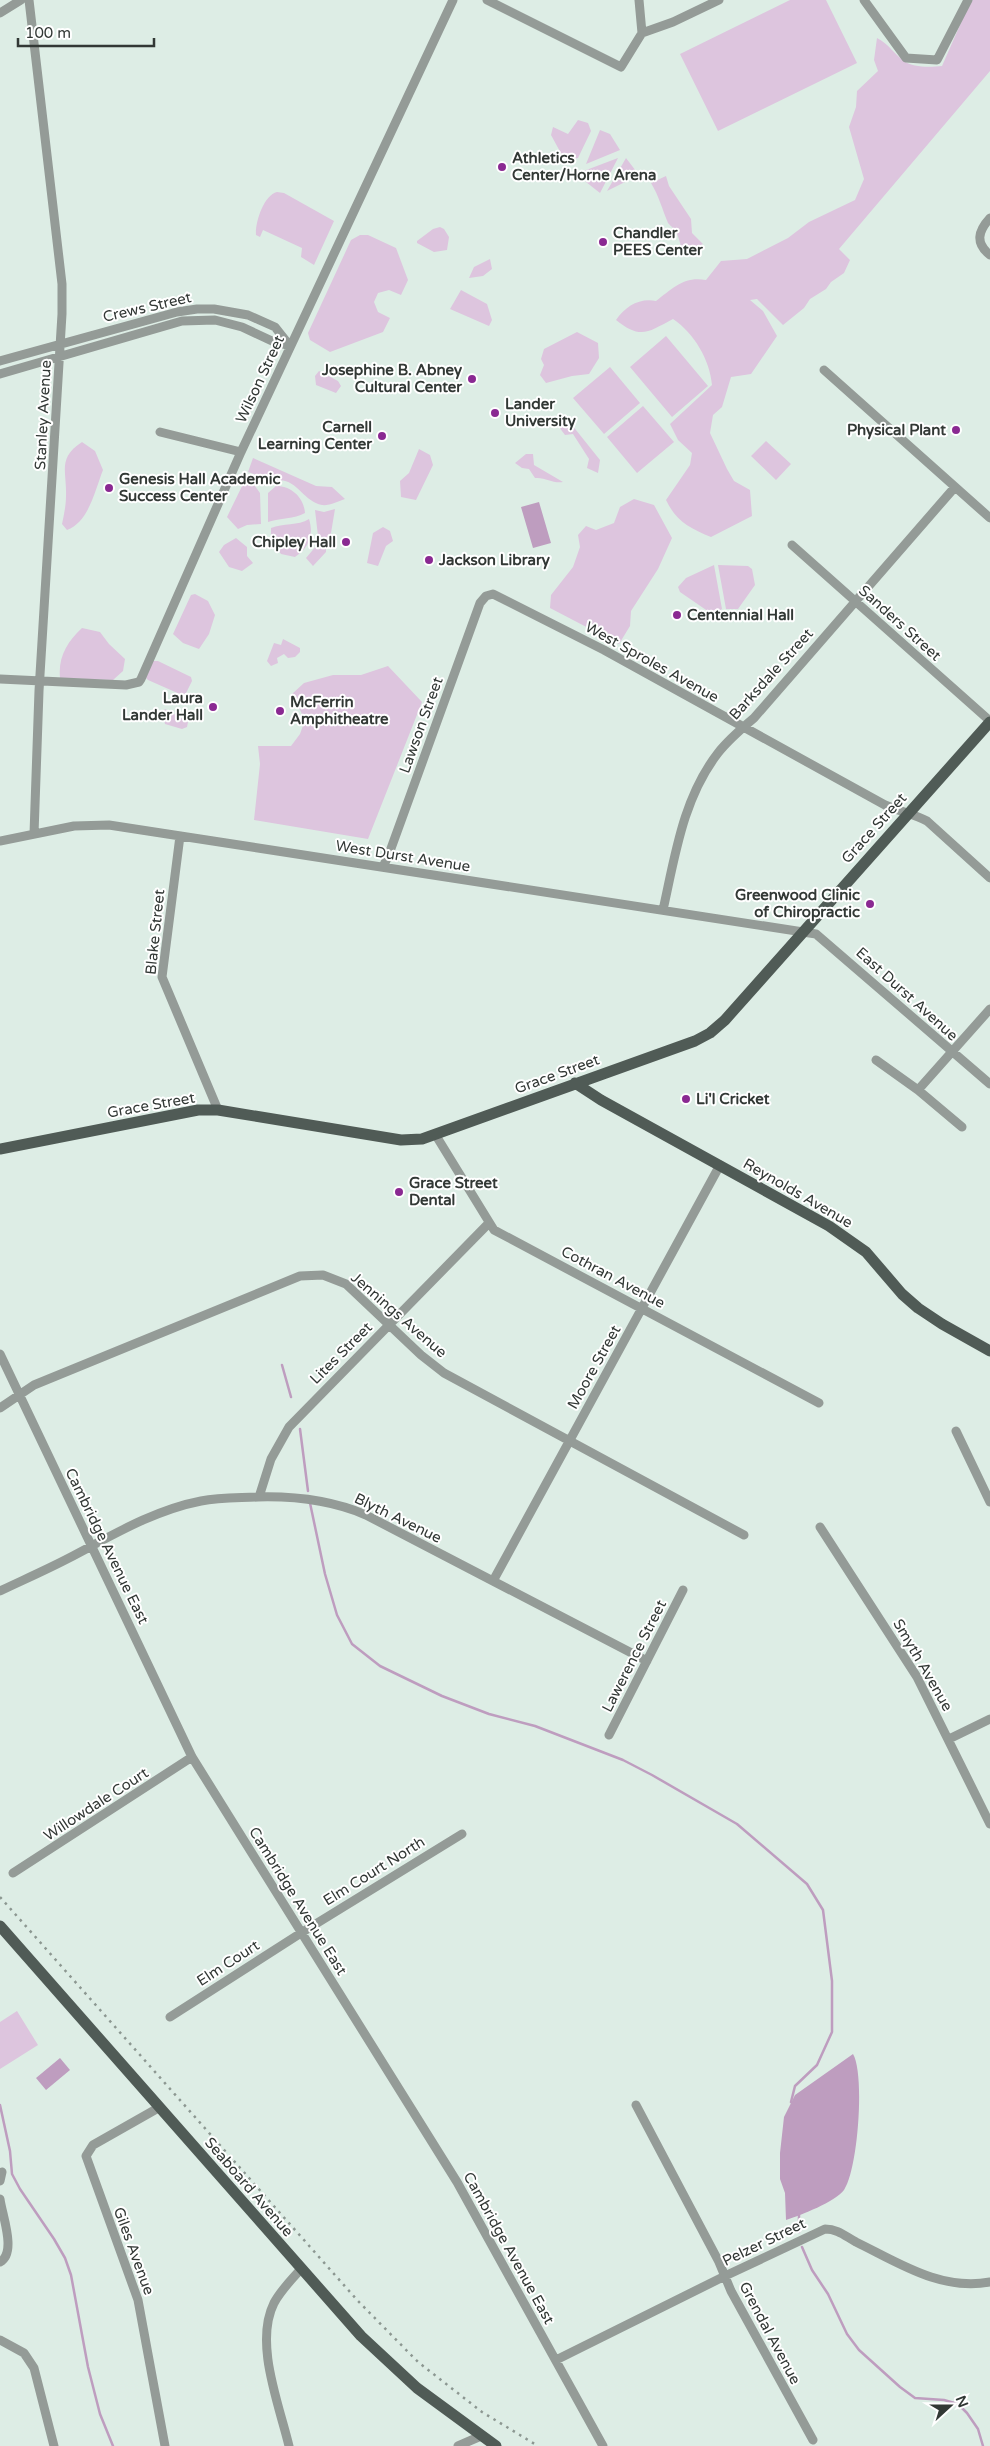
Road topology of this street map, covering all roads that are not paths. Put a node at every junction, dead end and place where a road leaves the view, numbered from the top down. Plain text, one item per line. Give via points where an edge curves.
1 (21, 0) edge
2 (29, 0) edge
3 (453, 0) edge
4 (487, 0) edge
5 (639, 0) edge
6 (719, 0) edge
7 (864, 0) edge
8 (968, 0) edge
9 (0, 13) edge
10 (642, 33) junction
11 (990, 218) edge
12 (990, 255) edge
13 (61, 343) junction
14 (290, 346) junction
15 (60, 357) junction
16 (0, 361) edge
17 (824, 370) dead end
18 (0, 374) edge
19 (160, 432) dead end
20 (241, 452) junction
21 (955, 487) junction
22 (990, 518) edge
23 (792, 545) dead end
24 (489, 595) joint
25 (855, 600) junction
26 (0, 679) edge
27 (40, 681) junction
28 (990, 722) edge
29 (743, 728) junction
30 (906, 815) junction
31 (34, 834) junction
32 (180, 836) junction
33 (0, 841) edge
34 (382, 867) junction
35 (990, 878) edge
36 (663, 910) junction
37 (803, 931) junction
38 (990, 1009) edge
39 (951, 1051) junction
40 (876, 1060) dead end
41 (575, 1083) junction
42 (990, 1084) edge
43 (918, 1090) junction
44 (218, 1110) junction
45 (962, 1127) dead end
46 (435, 1134) junction
47 (0, 1149) edge
48 (720, 1165) junction
49 (488, 1224) junction
50 (642, 1308) junction
51 (388, 1324) junction
52 (990, 1351) edge
53 (0, 1354) edge
54 (19, 1395) junction
55 (819, 1403) dead end
56 (0, 1408) edge
57 (956, 1431) dead end
58 (570, 1440) junction
59 (259, 1497) junction
60 (990, 1502) edge
61 (820, 1527) dead end
62 (744, 1535) dead end
63 (91, 1545) junction
64 (493, 1581) junction
65 (683, 1590) dead end
66 (0, 1591) edge
67 (647, 1661) junction
68 (990, 1719) edge
69 (609, 1735) dead end
70 (949, 1740) junction
71 (192, 1757) junction
72 (990, 1824) edge
73 (462, 1834) dead end
74 (13, 1873) dead end
75 (0, 1926) edge
76 (301, 1933) junction
77 (170, 2017) dead end
78 (636, 2105) dead end
79 (160, 2107) junction
80 (0, 2199) edge
81 (0, 2262) edge
82 (301, 2269) junction
83 (725, 2276) junction
84 (990, 2282) edge
85 (0, 2340) edge
86 (556, 2360) junction
87 (481, 2436) junction
88 (813, 2440) dead end
89 (54, 2446) edge
90 (165, 2446) edge
91 (289, 2446) edge
92 (458, 2446) edge
93 (496, 2446) edge
94 (603, 2446) edge

1 - 9 street
2 - 13 street, Stanley Avenue via 62,284
3 - 14 street, Wilson Street
4 - 10 street via 621,66
5 - 10 street
6 - 10 street
7 - 8 street via 906,58 938,60
11 - 12 street via 979,237 980,245
13 - 14 street, Crews Street via 197,309 248,316 275,327
13 - 15 street, Stanley Avenue
13 - 16 street, Crews Street
14 - 15 street, Crews Street via 242,326 201,320 182,321
14 - 20 street, Wilson Street
15 - 18 street, Crews Street
15 - 27 street, Stanley Avenue
17 - 21 street
19 - 20 street
20 - 27 street, Wilson Street via 139,682 126,685
21 - 22 street
21 - 25 street, Barksdale Street
23 - 25 street, Sanders Street
24 - 29 street, West Sproles Avenue via 498,596 604,650
24 - 34 street, Lawson Street via 480,603
25 - 28 street, Sanders Street
25 - 29 street, Barksdale Street
26 - 27 street
27 - 31 street, Stanley Avenue
28 - 30 main road, Grace Street
29 - 30 street, West Sproles Avenue
29 - 36 street, Barksdale Street via 713,760 688,809
30 - 35 street, West Sproles Avenue via 918,816 927,822
30 - 37 main road, Grace Street
31 - 32 street, West Durst Avenue via 95,824
31 - 33 street, West Durst Avenue
32 - 34 street, West Durst Avenue
32 - 44 street, Blake Street via 162,977
34 - 36 street, West Durst Avenue
36 - 37 street, West Durst Avenue
37 - 39 street, East Durst Avenue via 826,940
37 - 41 main road, Grace Street via 710,1033
38 - 39 street
39 - 42 street, East Durst Avenue
39 - 43 street
40 - 43 street
41 - 46 main road, Grace Street
41 - 48 main road, Reynolds Avenue
43 - 45 street
44 - 46 main road, Grace Street via 401,1140 422,1139
44 - 47 main road, Grace Street via 198,1110
46 - 49 street, Cothran Avenue
48 - 50 street, Moore Street
48 - 52 main road, Reynolds Avenue via 856,1244 918,1308
49 - 50 street, Cothran Avenue
49 - 51 street, Lites Street
50 - 55 street, Cothran Avenue
50 - 58 street, Moore Street
51 - 54 street, Jennings Avenue via 342,1282 323,1275 304,1275 34,1385
51 - 58 street, Jennings Avenue via 444,1373
51 - 59 street, Lites Street via 289,1427 271,1459
53 - 54 street, Cambridge Avenue East
54 - 56 street, Jennings Avenue
54 - 63 street, Cambridge Avenue East
57 - 60 street
58 - 62 street, Jennings Avenue
58 - 64 street, Moore Street
59 - 63 street, Blyth Avenue via 216,1498 184,1505
59 - 64 street, Blyth Avenue via 306,1498 352,1509
61 - 70 street, Smyth Avenue via 917,1676
63 - 66 street, Blyth Avenue
63 - 71 street, Cambridge Avenue East
64 - 67 street, Blyth Avenue
65 - 67 street, Lawerence Street
67 - 69 street, Lawerence Street
68 - 70 street
70 - 72 street, Smyth Avenue
71 - 74 street, Willowdale Court
71 - 76 street, Cambridge Avenue East
73 - 76 street, Elm Court North
75 - 79 main road, Seaboard Avenue
76 - 77 street, Elm Court
76 - 86 street, Cambridge Avenue East via 461,2190
78 - 83 street, Grendal Avenue
79 - 82 main road, Seaboard Avenue
79 - 90 street, Giles Avenue via 93,2145 86,2156 138,2300
80 - 81 street via 8,2245 7,2255
82 - 87 main road, Seaboard Avenue via 390,2364
82 - 91 street via 274,2303 266,2336 268,2359
83 - 84 street, Pelzer Street via 815,2232 834,2229 933,2279 966,2284
83 - 86 street, Pelzer Street
83 - 88 street, Grendal Avenue
85 - 89 street via 24,2353 34,2368
86 - 94 street, Cambridge Avenue East
87 - 92 street
87 - 93 main road, Seaboard Avenue

